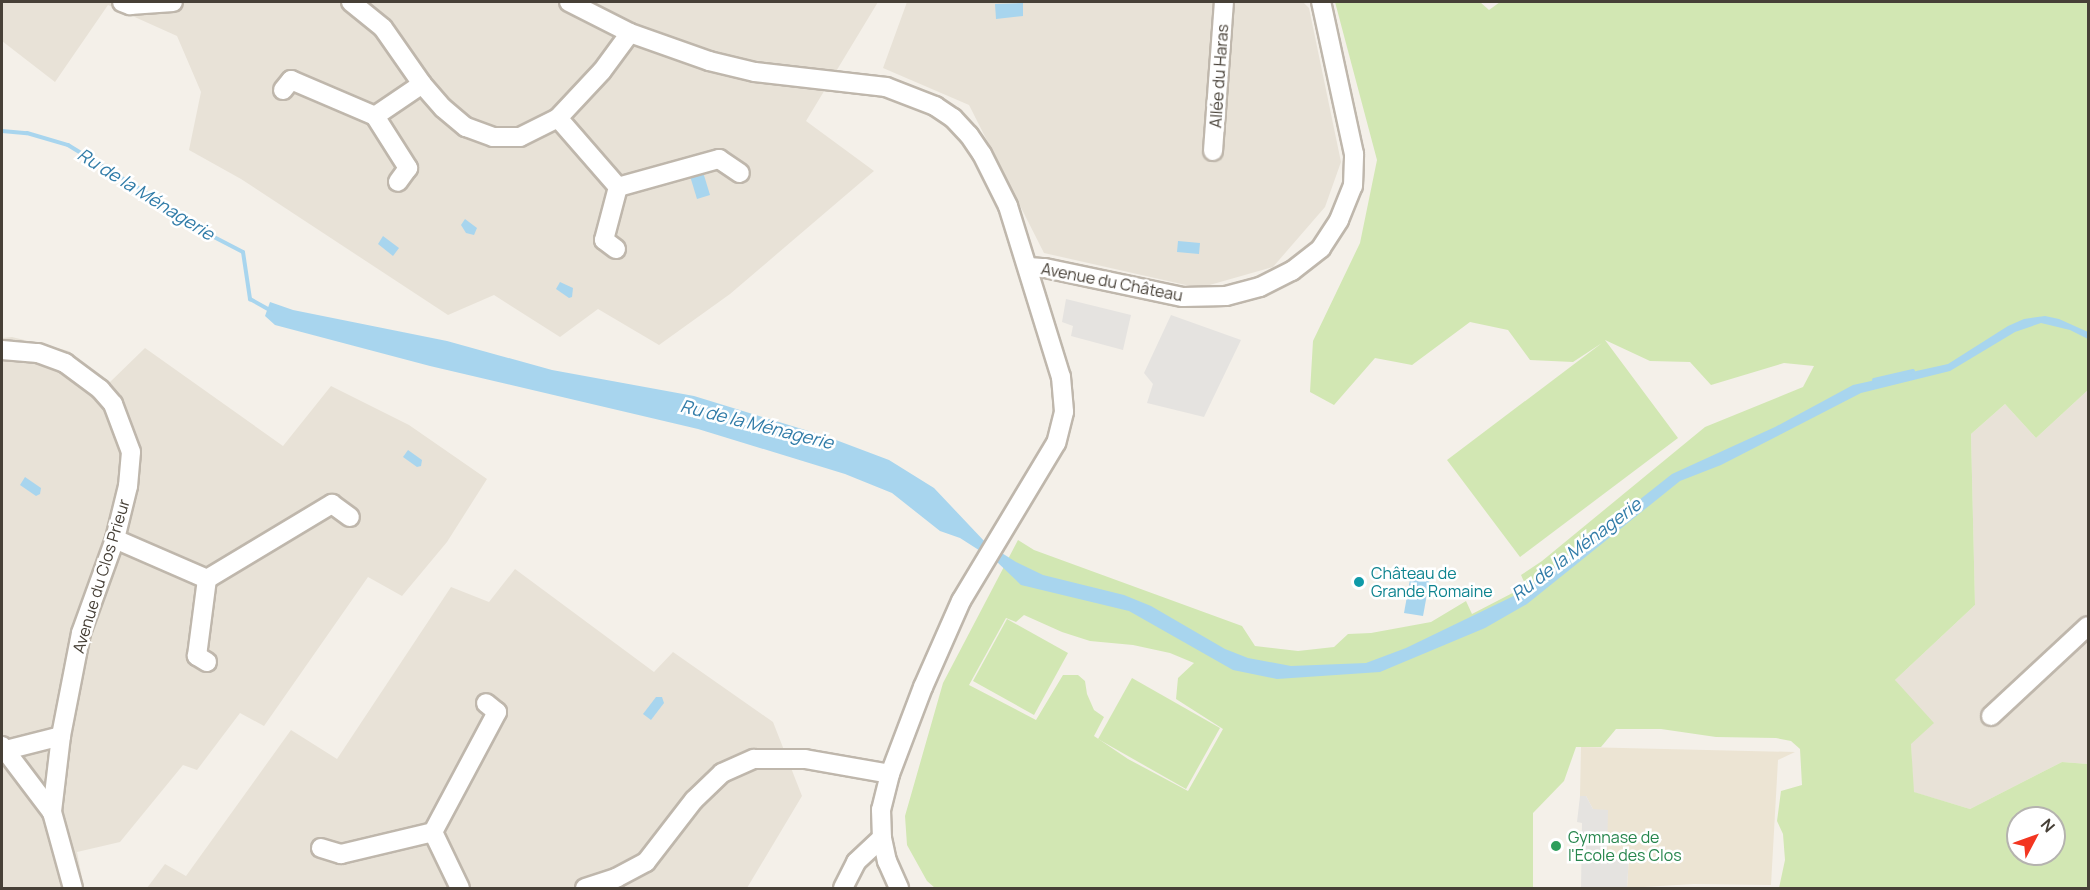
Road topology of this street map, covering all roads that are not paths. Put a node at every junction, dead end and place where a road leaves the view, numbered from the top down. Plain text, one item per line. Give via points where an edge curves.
1 (122, 2) edge
2 (173, 2) edge
3 (351, 2) edge
4 (569, 2) edge
5 (1224, 2) edge
6 (1321, 2) edge
7 (630, 33) junction
8 (422, 84) junction
9 (283, 90) dead end
10 (375, 117) junction
11 (558, 118) junction
12 (1213, 151) dead end
13 (740, 173) dead end
14 (398, 182) dead end
15 (618, 187) junction
16 (616, 249) dead end
17 (1029, 267) junction
18 (2, 350) edge
19 (350, 517) dead end
20 (115, 539) junction
21 (207, 579) junction
22 (2088, 626) edge
23 (207, 662) dead end
24 (486, 703) dead end
25 (1991, 716) dead end
26 (61, 736) junction
27 (4, 748) edge
28 (890, 774) junction
29 (52, 812) junction
30 (433, 832) junction
31 (882, 838) junction
32 (321, 848) dead end
33 (73, 888) edge
34 (460, 888) edge
35 (585, 888) edge
36 (843, 888) edge
37 (899, 888) edge

1 - 2 street
3 - 8 street via 383,28
4 - 7 street
5 - 12 street, Allée du Haras
6 - 17 street, Avenue du Château via 1354,154 1353,186 1339,220 1321,248 1292,271 1260,287 1226,296 1182,297
7 - 11 street via 602,71
7 - 17 street via 720,64 755,72 886,87 935,106 953,118 982,154 1008,206
8 - 10 street
8 - 11 street via 466,127 493,137 520,137
9 - 10 street via 291,80
10 - 14 street via 408,168
11 - 15 street
13 - 15 street via 719,159
15 - 16 street via 604,240
17 - 28 street via 1061,377 1064,412 1056,443 961,601
18 - 20 street, Avenue du Clos Prieur via 38,353 65,363 113,404 131,452 128,486
19 - 21 street via 332,504
20 - 21 street
20 - 26 street, Avenue du Clos Prieur via 81,633
21 - 23 street via 197,656
22 - 25 street
24 - 30 street via 497,712
26 - 27 street, Avenue du Clos Prieur
26 - 29 street, Avenue du Clos Prieur
27 - 29 street, Avenue du Clos Prieur
28 - 31 street via 881,810
28 - 35 street via 805,759 754,759 722,773 701,793 646,862
29 - 33 street, Avenue du Clos Prieur
30 - 32 street via 341,854
30 - 34 street
31 - 36 street via 856,862
31 - 37 street

